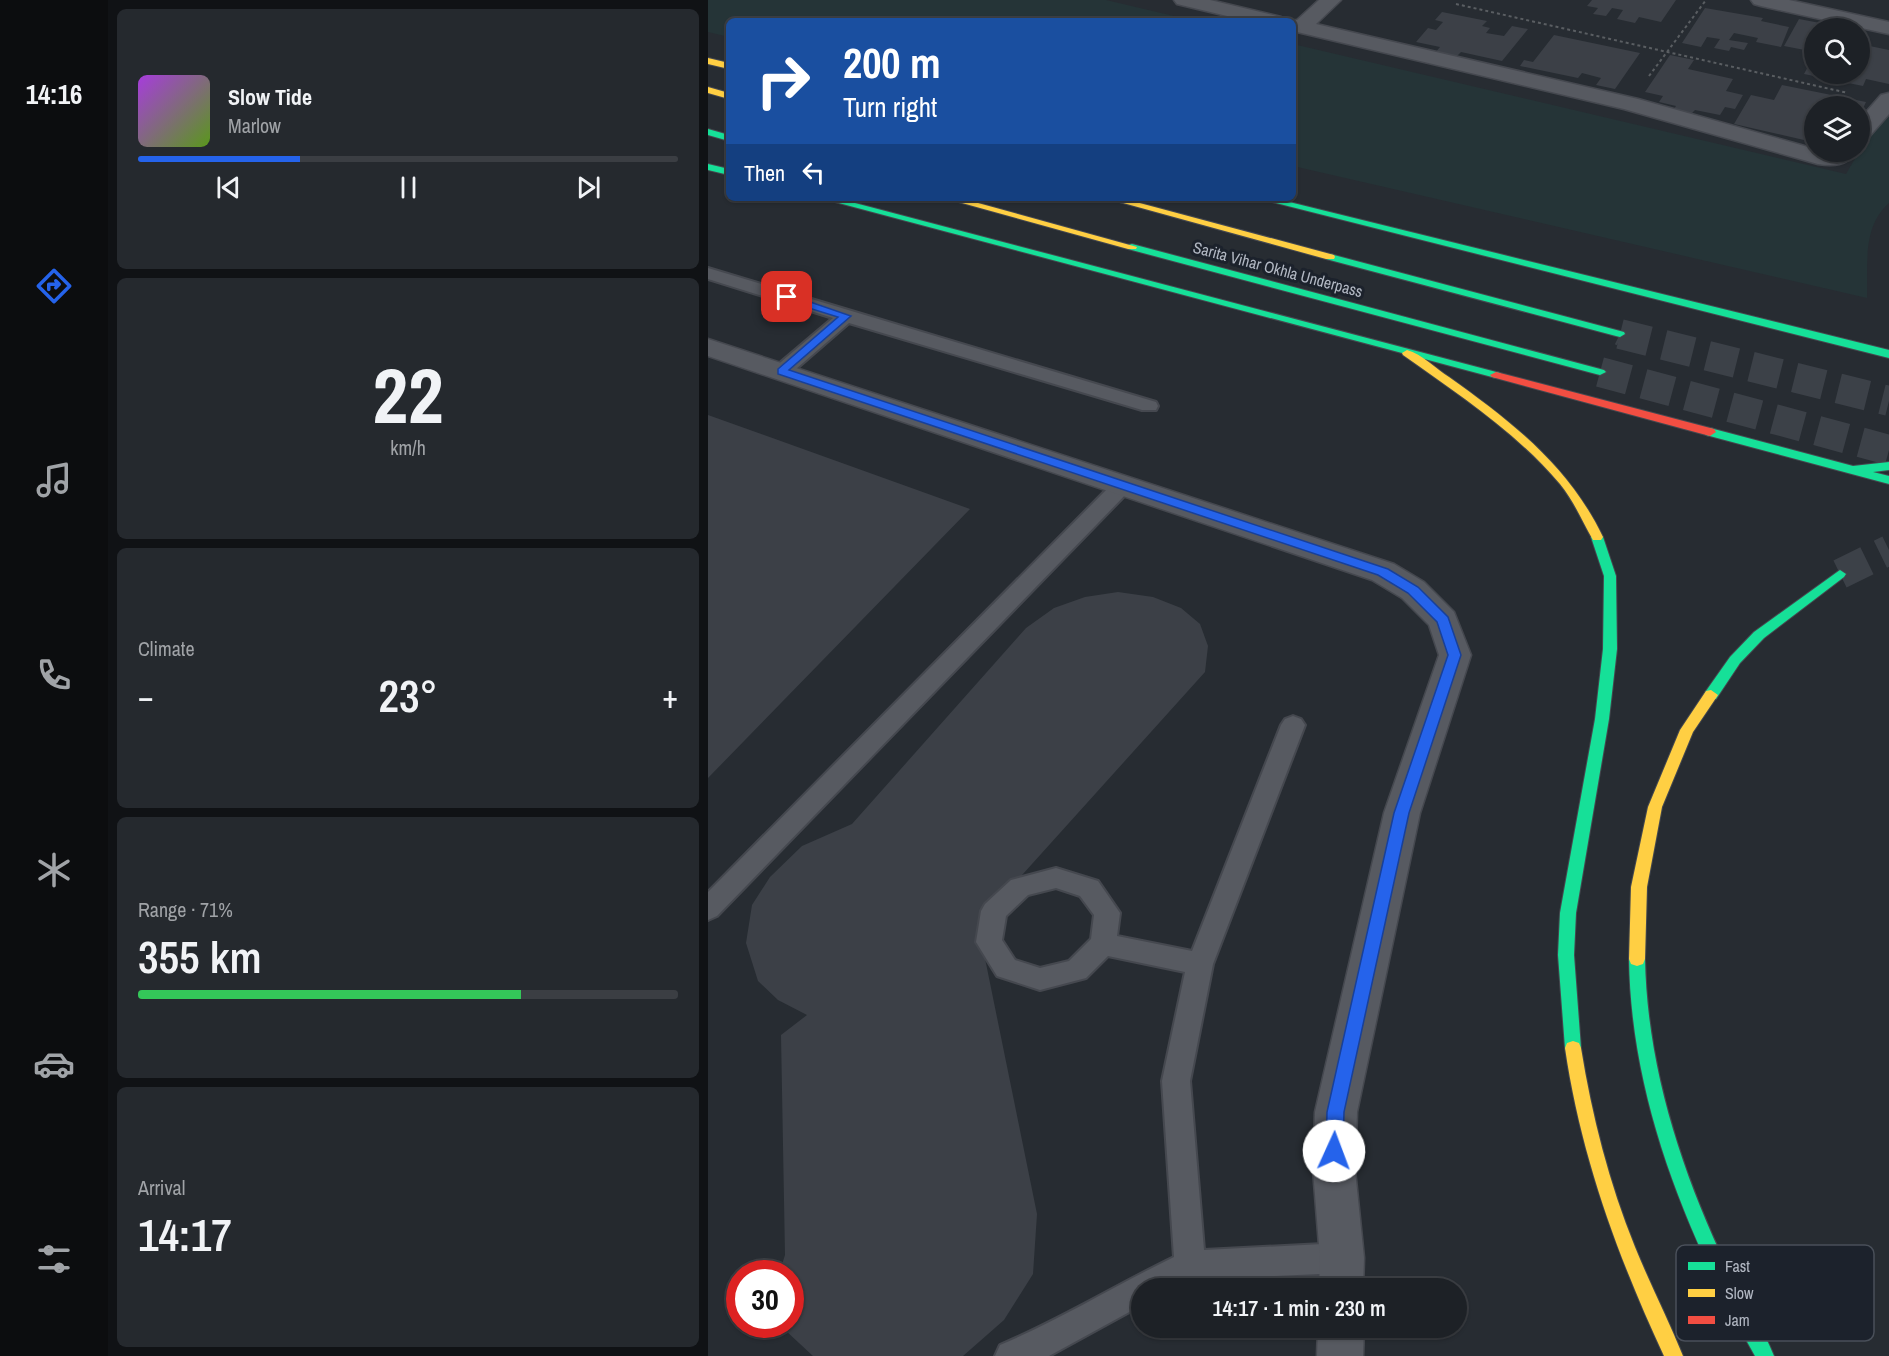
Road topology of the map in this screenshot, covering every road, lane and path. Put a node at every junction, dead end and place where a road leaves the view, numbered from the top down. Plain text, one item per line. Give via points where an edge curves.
1 (1184, 0) edge
2 (1331, 0) edge
3 (1706, 0) edge
4 (1761, 0) edge
5 (1456, 4) dead end
6 (1261, 18) edge
7 (1297, 26) edge
8 (1889, 28) edge
9 (1666, 52) junction
10 (708, 61) edge
11 (726, 65) edge
12 (708, 90) edge
13 (726, 95) edge
14 (1888, 101) edge
15 (1630, 104) junction
16 (1870, 122) edge
17 (708, 132) edge
18 (726, 137) edge
19 (1804, 153) edge
20 (708, 167) edge
21 (726, 171) edge
22 (836, 201) edge
23 (960, 201) edge
24 (1121, 201) edge
25 (1274, 201) edge
26 (708, 273) edge
27 (846, 316) junction
28 (1620, 334) tunnel mouth
29 (708, 347) edge
30 (1407, 353) junction
31 (1888, 354) edge
32 (782, 371) junction
33 (1600, 372) tunnel mouth
34 (1149, 406) dead end
35 (1889, 466) edge
36 (1852, 470) junction
37 (1889, 480) edge
38 (1123, 485) junction
39 (1840, 574) tunnel mouth
40 (1293, 725) dead end
41 (708, 909) edge
42 (1103, 944) junction
43 (1200, 964) junction
44 (1708, 1245) edge
45 (1190, 1265) junction
46 (1342, 1273) edge
47 (1164, 1278) edge
48 (1131, 1294) edge
49 (1341, 1338) edge
50 (1756, 1341) edge
51 (1011, 1356) edge
52 (1340, 1356) edge
53 (1674, 1356) edge
54 (1765, 1356) edge

1 - 6 street
2 - 7 street
3 - 9 path
4 - 8 street
5 - 9 path
7 - 15 street
9 - 14 path
9 - 15 path
10 - 11 main road
12 - 13 main road
14 - 16 street
15 - 19 street
17 - 18 main road
20 - 21 main road
22 - 30 main road
23 - 33 main road, Sarita Vihar Okhla Underpass
24 - 28 main road, Sarita Vihar Okhla Underpass
25 - 31 main road
26 - 27 lane
27 - 32 lane
27 - 34 lane
29 - 32 street
30 - 36 main road
30 - 53 main road via 1491,413 1563,480 1587,513 1609,569 1612,629 1608,689 1572,880 1566,954 1571,1032 1585,1119 1611,1211 1650,1310
32 - 38 street
35 - 36 main road
36 - 37 main road
38 - 41 lane
38 - 46 street via 1383,572 1413,590 1443,620 1455,655 1402,813 1336,1112 1334,1170
39 - 44 main road via 1771,624 1736,659 1705,700 1678,744 1658,794 1644,849 1636,910 1636,975 1644,1047 1662,1122 1689,1204
40 - 43 lane
42 - 42 lane via 1077,970 1040,979 1006,968 989,942 994,911 1020,887 1056,879 1089,888 1107,913
42 - 43 lane
43 - 45 lane via 1176,1081
45 - 46 lane
45 - 47 lane
48 - 51 lane via 1037,1347
49 - 52 street
50 - 54 main road

